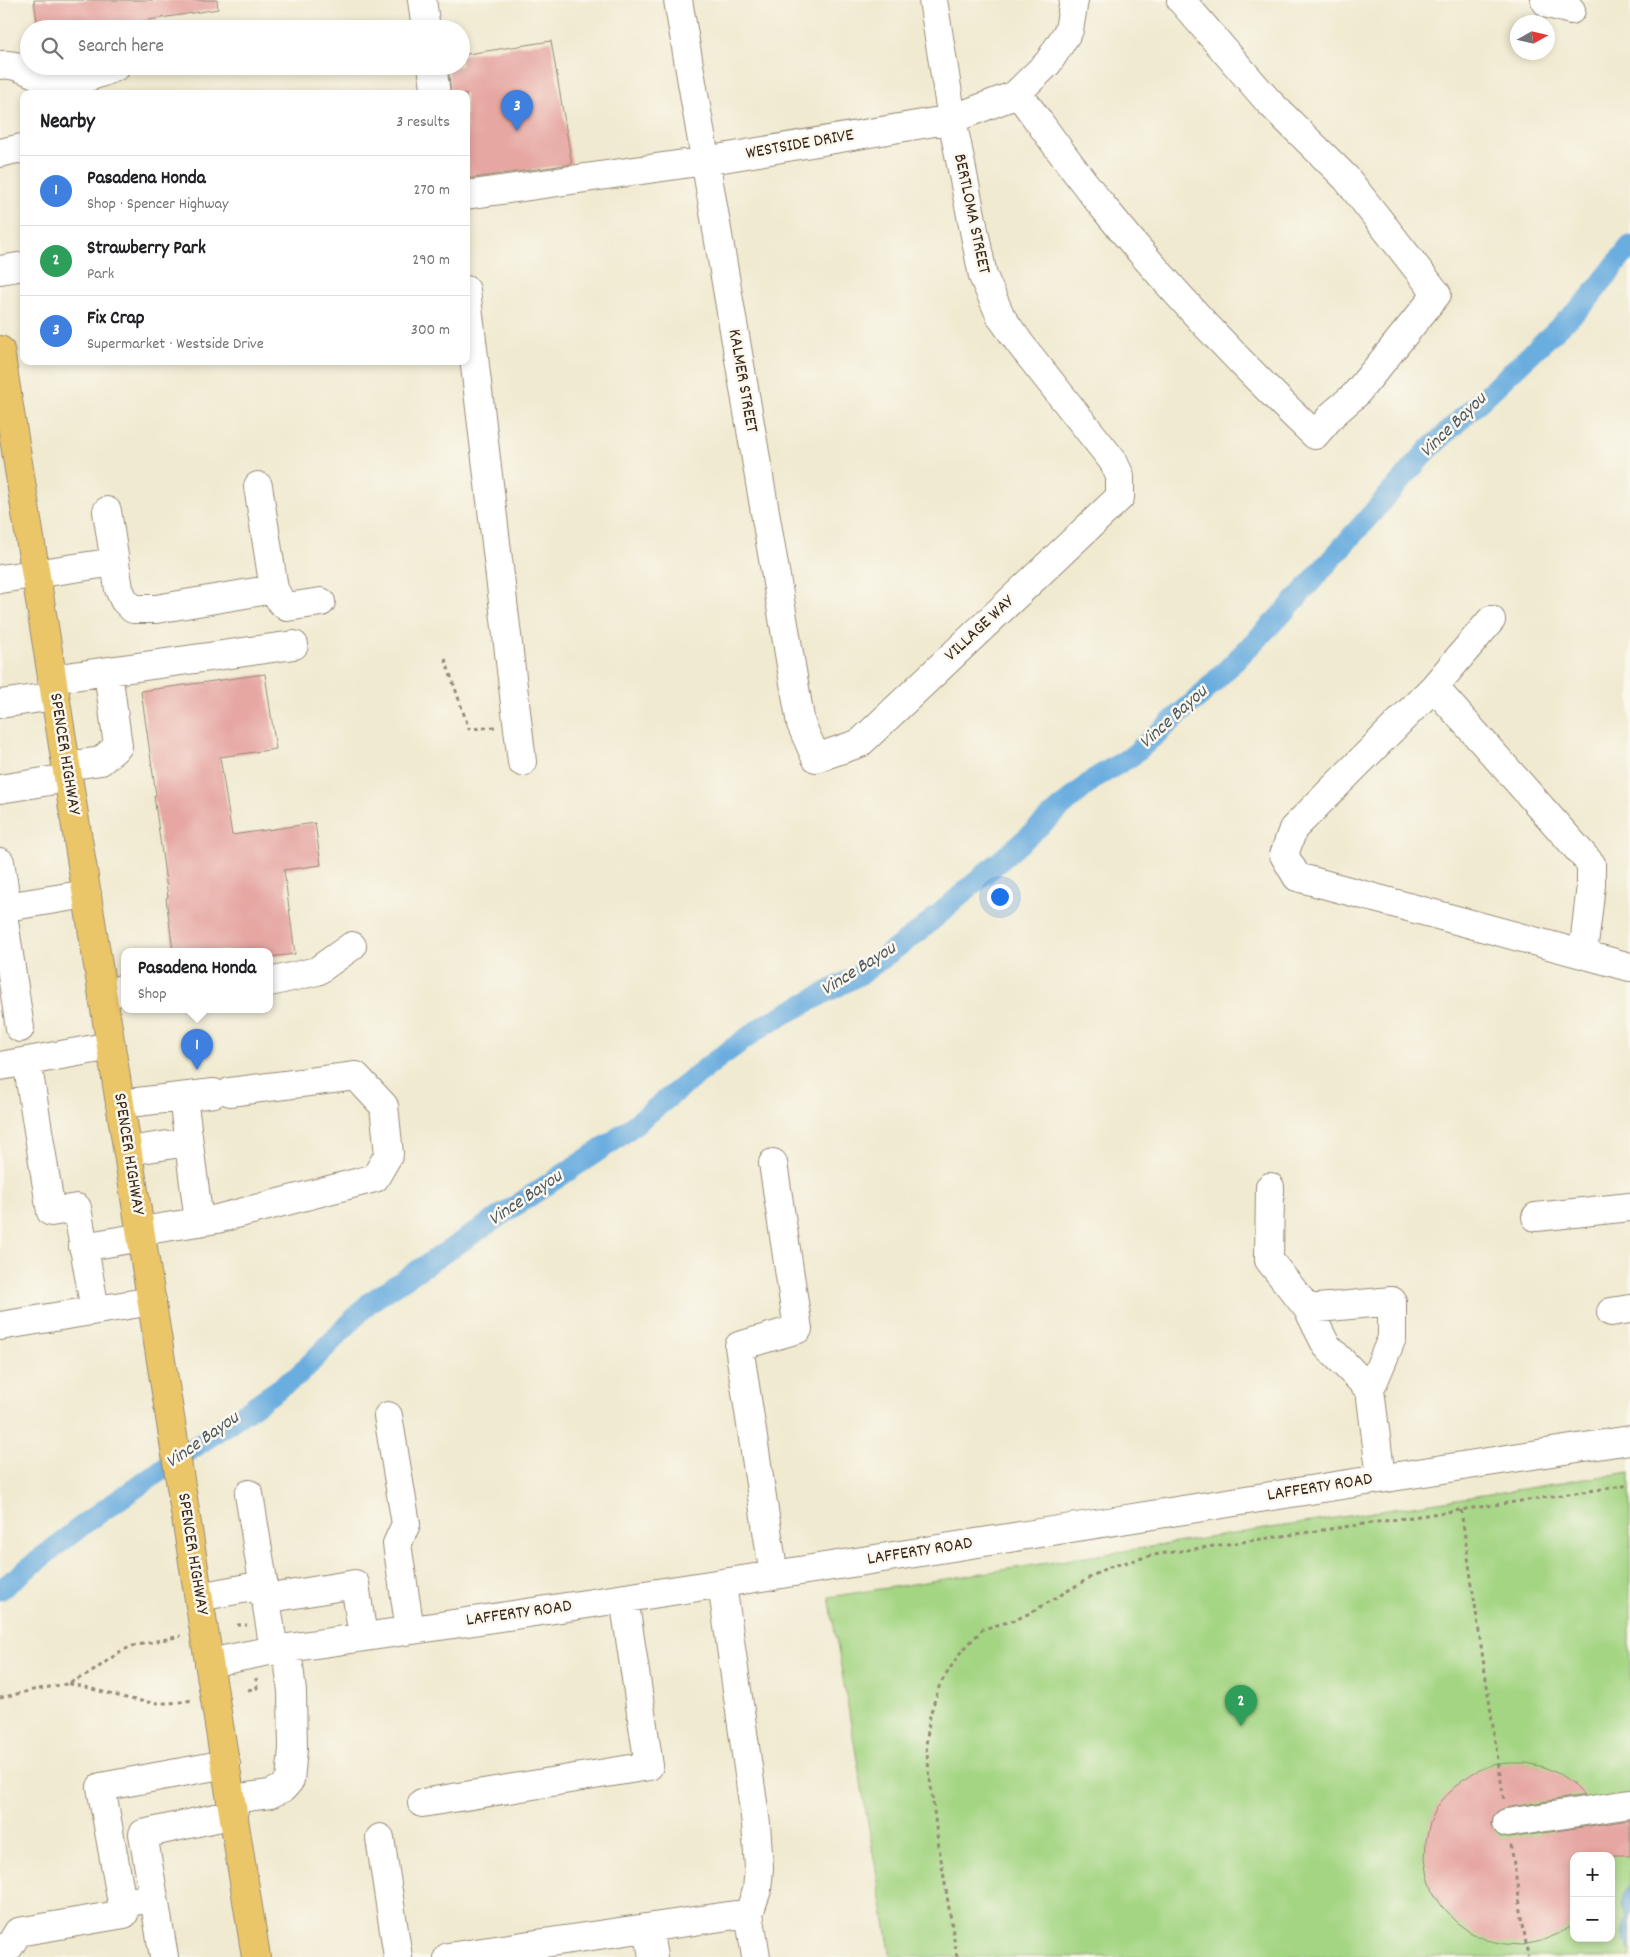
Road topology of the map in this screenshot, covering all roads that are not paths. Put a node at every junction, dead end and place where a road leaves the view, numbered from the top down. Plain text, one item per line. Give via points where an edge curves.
1 (422, 0) edge
2 (678, 0) edge
3 (933, 0) edge
4 (1074, 0) edge
5 (1181, 0) edge
6 (1545, 0) edge
7 (1571, 10) dead end
8 (425, 20) edge
9 (0, 65) edge
10 (20, 67) edge
11 (41, 75) edge
12 (95, 75) edge
13 (433, 75) edge
14 (435, 90) edge
15 (1018, 93) junction
16 (952, 119) junction
17 (20, 148) edge
18 (0, 153) edge
19 (705, 161) junction
20 (470, 194) edge
21 (20, 267) edge
22 (0, 270) edge
23 (470, 323) edge
24 (0, 350) edge
25 (6, 431) edge
26 (1120, 476) joint
27 (258, 486) dead end
28 (107, 511) dead end
29 (115, 562) junction
30 (36, 572) junction
31 (0, 579) edge
32 (274, 589) junction
33 (321, 602) dead end
34 (1491, 620) dead end
35 (294, 645) dead end
36 (108, 672) junction
37 (1434, 687) junction
38 (54, 688) junction
39 (0, 704) edge
40 (816, 758) joint
41 (522, 762) dead end
42 (67, 772) junction
43 (0, 789) edge
44 (0, 862) edge
45 (87, 894) junction
46 (3, 908) edge
47 (352, 946) dead end
48 (1583, 954) junction
49 (1630, 967) edge
50 (273, 981) edge
51 (114, 993) edge
52 (20, 1028) dead end
53 (111, 1046) junction
54 (27, 1061) junction
55 (0, 1066) edge
56 (183, 1097) junction
57 (120, 1104) junction
58 (188, 1142) junction
59 (128, 1151) junction
60 (773, 1164) dead end
61 (1270, 1186) dead end
62 (1630, 1207) edge
63 (1536, 1217) dead end
64 (199, 1222) junction
65 (141, 1234) junction
66 (84, 1247) junction
67 (152, 1301) junction
68 (1308, 1309) junction
69 (95, 1310) junction
70 (0, 1326) edge
71 (1370, 1390) junction
72 (388, 1416) dead end
73 (1630, 1440) edge
74 (1381, 1478) junction
75 (249, 1494) dead end
76 (774, 1576) junction
77 (722, 1584) junction
78 (264, 1592) junction
79 (199, 1597) junction
80 (624, 1598) junction
81 (410, 1630) junction
82 (363, 1637) junction
83 (280, 1649) junction
84 (209, 1663) junction
85 (226, 1764) junction
86 (422, 1803) dead end
87 (1630, 1804) edge
88 (232, 1807) junction
89 (1507, 1823) road end
90 (380, 1838) dead end
91 (154, 1898) junction
92 (122, 1903) junction
93 (749, 1913) junction
94 (648, 1928) junction
95 (0, 1948) edge
96 (495, 1954) edge
97 (164, 1957) edge
98 (256, 1957) edge
99 (398, 1957) edge
100 (448, 1957) edge
101 (653, 1957) edge
102 (756, 1957) edge

1 - 8 street
2 - 19 street, KALMER STREET
3 - 16 street, BERTLOMA STREET
4 - 15 street, WESTSIDE DRIVE via 1064,38 1048,64
5 - 15 street via 1268,101 1346,178 1437,294 1355,395 1315,435 1251,374 1103,208
6 - 7 street via 1548,4
9 - 10 street
11 - 12 street via 57,82
13 - 14 street
15 - 16 street, WESTSIDE DRIVE
16 - 19 street, WESTSIDE DRIVE
16 - 26 street, BERTLOMA STREET via 983,276 1001,317 1113,461
17 - 18 street
19 - 20 street, WESTSIDE DRIVE
19 - 40 street, KALMER STREET via 801,724
21 - 22 street
23 - 41 street
24 - 25 main road, SPENCER HIGHWAY
25 - 30 main road, SPENCER HIGHWAY
26 - 40 street, VILLAGE WAY via 1120,497 860,743
27 - 32 street
28 - 29 street
29 - 30 street
29 - 32 street via 119,589 133,608 156,609
30 - 31 street
30 - 38 main road, SPENCER HIGHWAY
32 - 33 street via 288,607
34 - 37 street
35 - 36 street
36 - 38 street
36 - 42 street via 118,746 100,761
37 - 48 street via 1591,864
37 - 48 street via 1293,829 1284,855 1297,877
38 - 39 street
38 - 42 main road, SPENCER HIGHWAY
42 - 43 street
42 - 45 main road, SPENCER HIGHWAY
44 - 46 street
45 - 46 street
45 - 51 main road, SPENCER HIGHWAY
46 - 52 street
47 - 50 street via 317,972
48 - 49 street
51 - 53 main road, SPENCER HIGHWAY
53 - 54 street
53 - 57 main road, SPENCER HIGHWAY
54 - 55 street
54 - 66 street via 52,1212 77,1208
56 - 57 street
56 - 58 street
56 - 64 street via 356,1076 384,1106 389,1154 375,1178
57 - 59 main road, SPENCER HIGHWAY
58 - 59 street
58 - 64 street
59 - 65 main road, SPENCER HIGHWAY
60 - 76 street via 798,1329 739,1346
61 - 68 street via 1270,1260
62 - 63 street
64 - 65 street
65 - 66 street
65 - 67 main road, SPENCER HIGHWAY
66 - 69 street
67 - 69 street
67 - 79 main road, SPENCER HIGHWAY
68 - 71 street via 1326,1345
68 - 71 street via 1392,1301 1392,1338
69 - 70 street
71 - 74 street
72 - 81 street via 406,1524 397,1544
73 - 74 street, LAFFERTY ROAD
74 - 76 street, LAFFERTY ROAD
75 - 78 street
76 - 77 street, LAFFERTY ROAD
77 - 80 street, LAFFERTY ROAD
77 - 93 street via 756,1824 759,1868 757,1890
78 - 79 street
78 - 82 street via 355,1584
78 - 83 street
79 - 84 main road, SPENCER HIGHWAY
80 - 81 street, LAFFERTY ROAD
80 - 86 street via 649,1766
81 - 82 street, LAFFERTY ROAD
82 - 83 street, LAFFERTY ROAD
83 - 84 street, LAFFERTY ROAD
83 - 88 street via 292,1692 290,1780 283,1788
84 - 85 main road, SPENCER HIGHWAY
85 - 88 main road, SPENCER HIGHWAY
85 - 92 street via 101,1787
87 - 89 street
88 - 91 street via 143,1834
88 - 98 main road, SPENCER HIGHWAY
90 - 99 street
91 - 92 street
91 - 97 street
92 - 95 street via 124,1914 18,1932 9,1947
93 - 94 street
93 - 102 street
94 - 96 street
94 - 101 street
96 - 100 street

